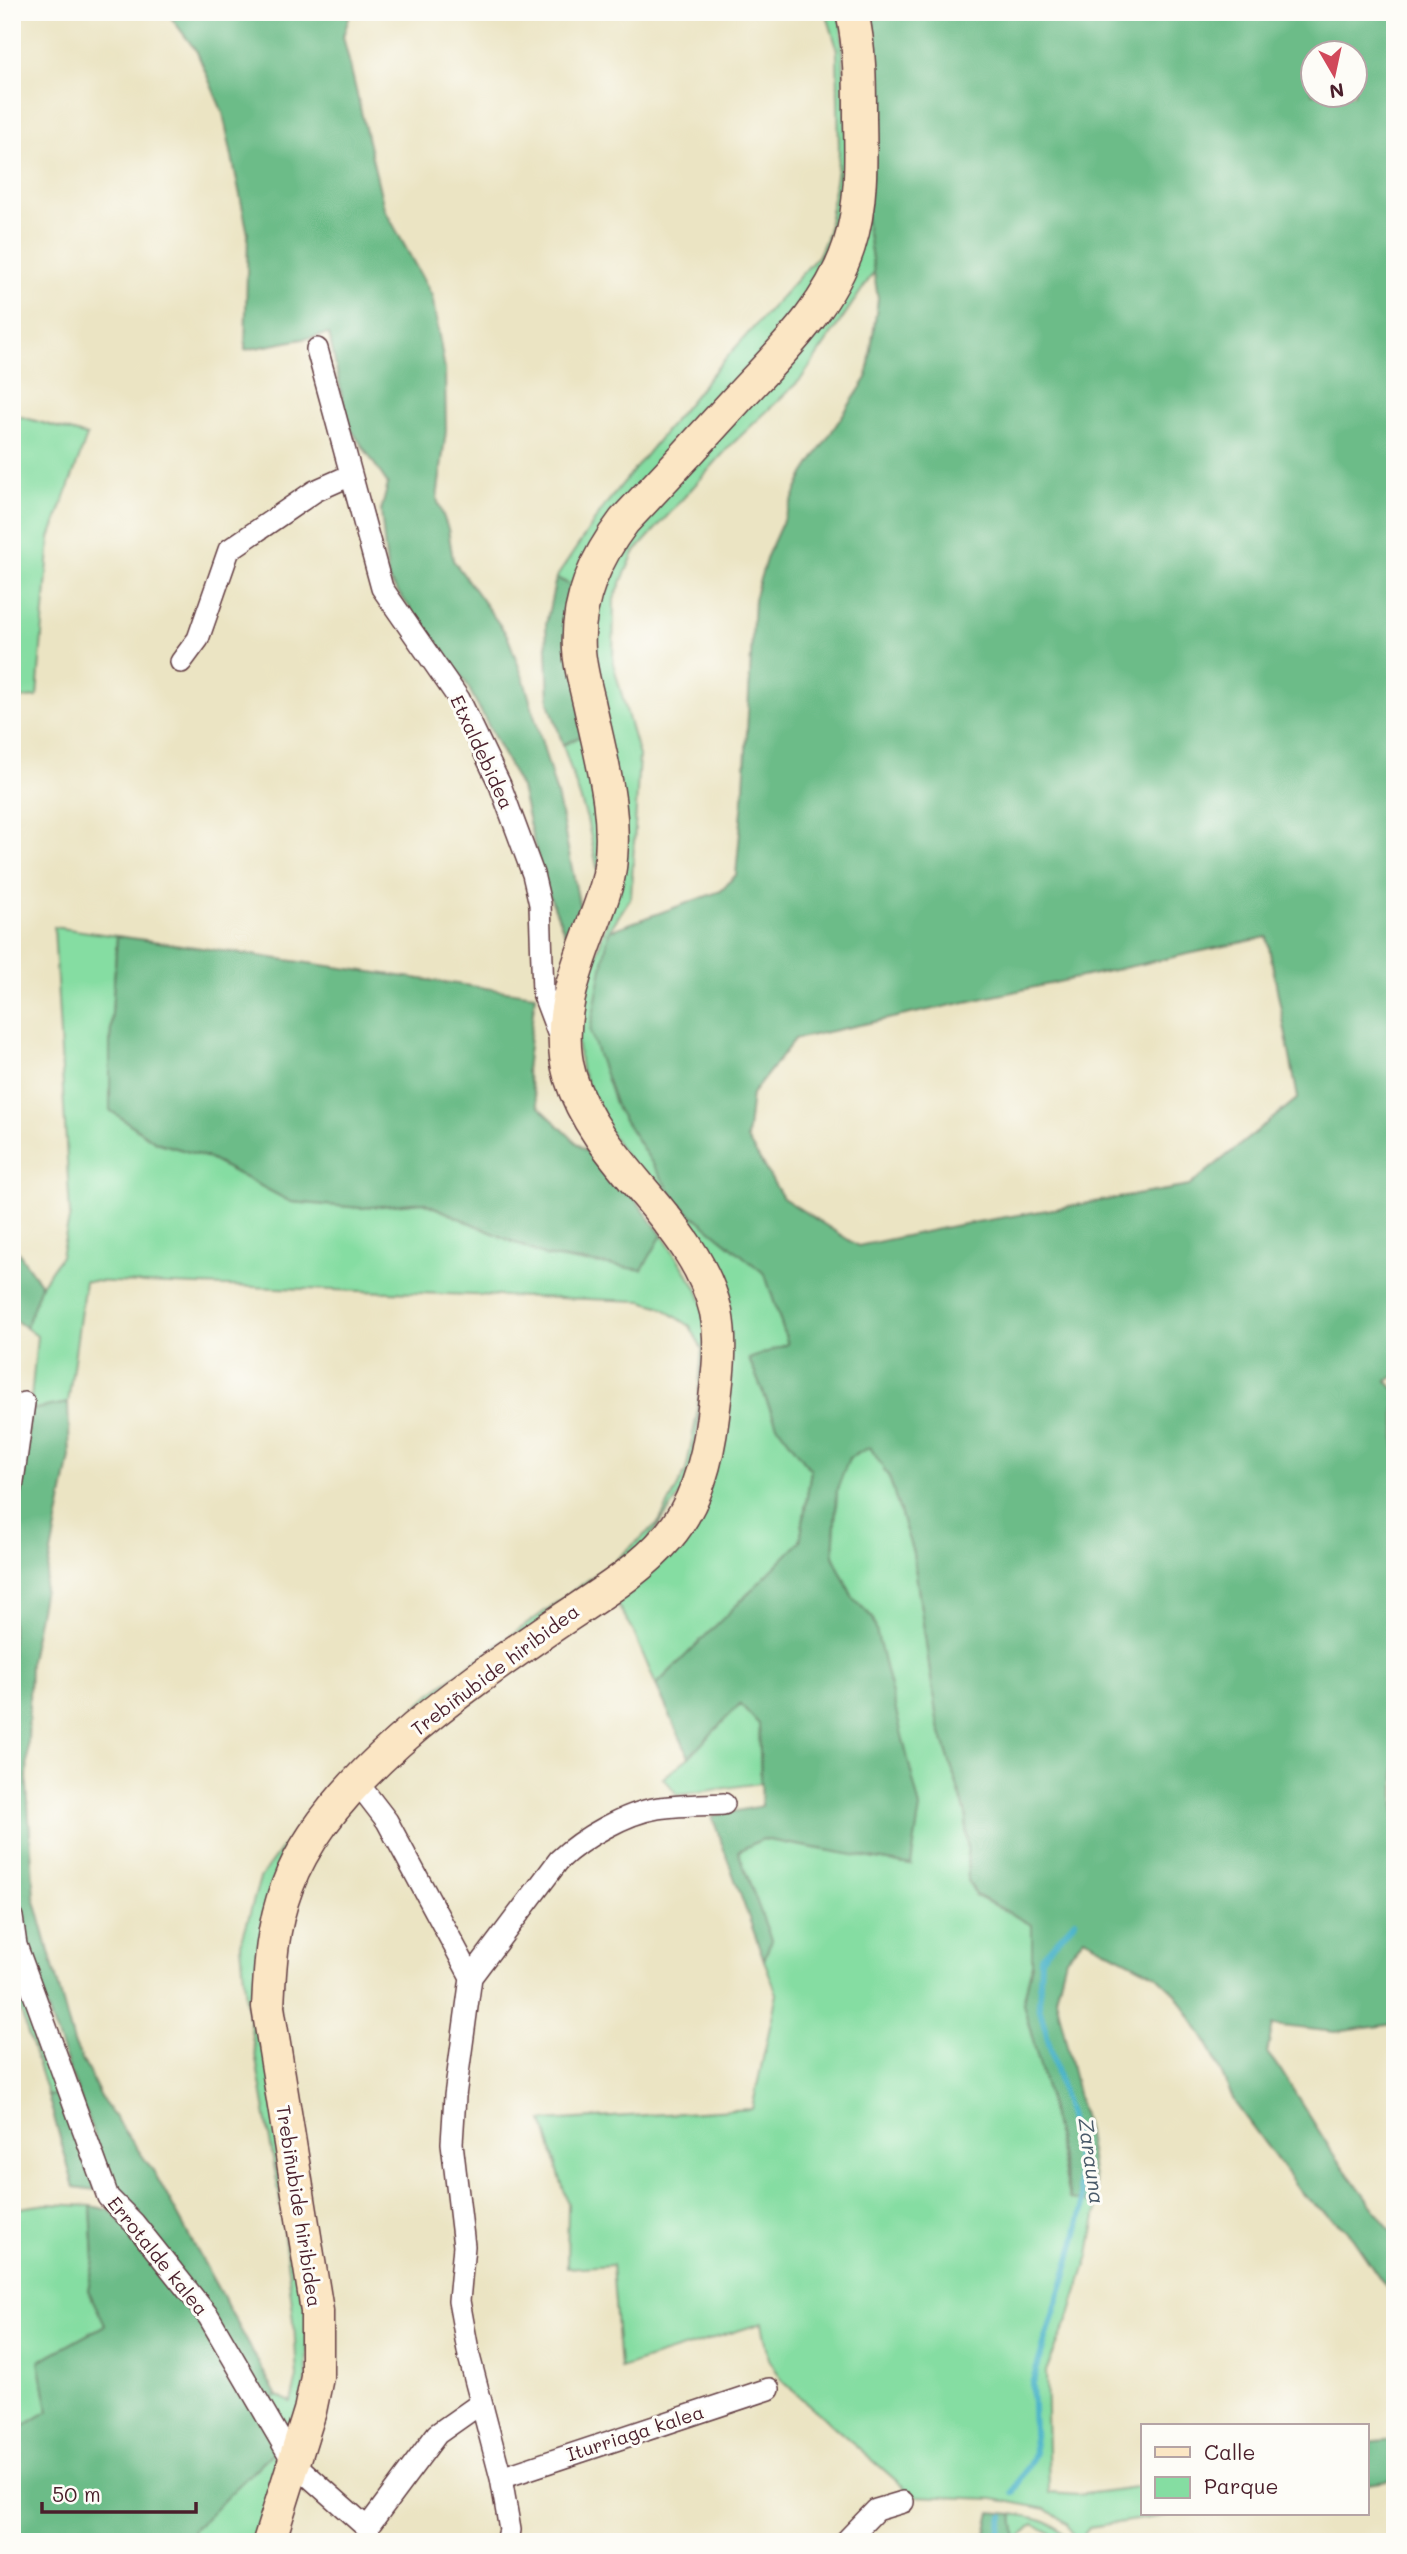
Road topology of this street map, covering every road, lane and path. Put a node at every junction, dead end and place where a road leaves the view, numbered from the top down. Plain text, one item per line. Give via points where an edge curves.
1 (852, 12) edge
2 (317, 349) dead end
3 (351, 475) junction
4 (181, 662) dead end
5 (563, 1047) junction
6 (24, 1403) dead end
7 (12, 1488) edge
8 (357, 1782) junction
9 (723, 1804) dead end
10 (12, 1917) edge
11 (471, 1978) junction
12 (769, 2389) dead end
13 (481, 2403) junction
14 (294, 2463) junction
15 (501, 2477) junction
16 (902, 2502) dead end
17 (370, 2535) edge
18 (269, 2542) edge
19 (507, 2542) edge
20 (845, 2542) edge

1 - 5 street via 859,66 859,185 849,245 838,272 786,346 606,545 584,599 579,653 605,772 612,844 609,876 570,992
2 - 3 street, Etxaldebidea
3 - 4 street via 315,491 229,550 198,639
3 - 5 street, Etxaldebidea via 382,589 459,699 500,785 538,894 543,993
5 - 8 street, Trebiñubide hiribidea via 583,1108 685,1245 709,1289 719,1359 705,1461 693,1498 667,1539 635,1568 447,1701
6 - 7 street
8 - 11 street via 387,1821
8 - 14 street, Trebiñubide hiribidea via 299,1857 274,1926 270,1966 268,2007 274,2053 317,2311 317,2377
9 - 11 street via 657,1808 579,1843 559,1860
10 - 14 street, Errotalde kalea via 16,1945 108,2197 209,2317
11 - 13 street via 452,2143 464,2246 459,2301
12 - 15 street, Iturriaga kalea
13 - 15 street
13 - 17 street via 437,2434
14 - 17 street, Errotalde kalea
14 - 18 street, Trebiñubide hiribidea
15 - 19 street via 510,2530
16 - 20 street via 876,2510

